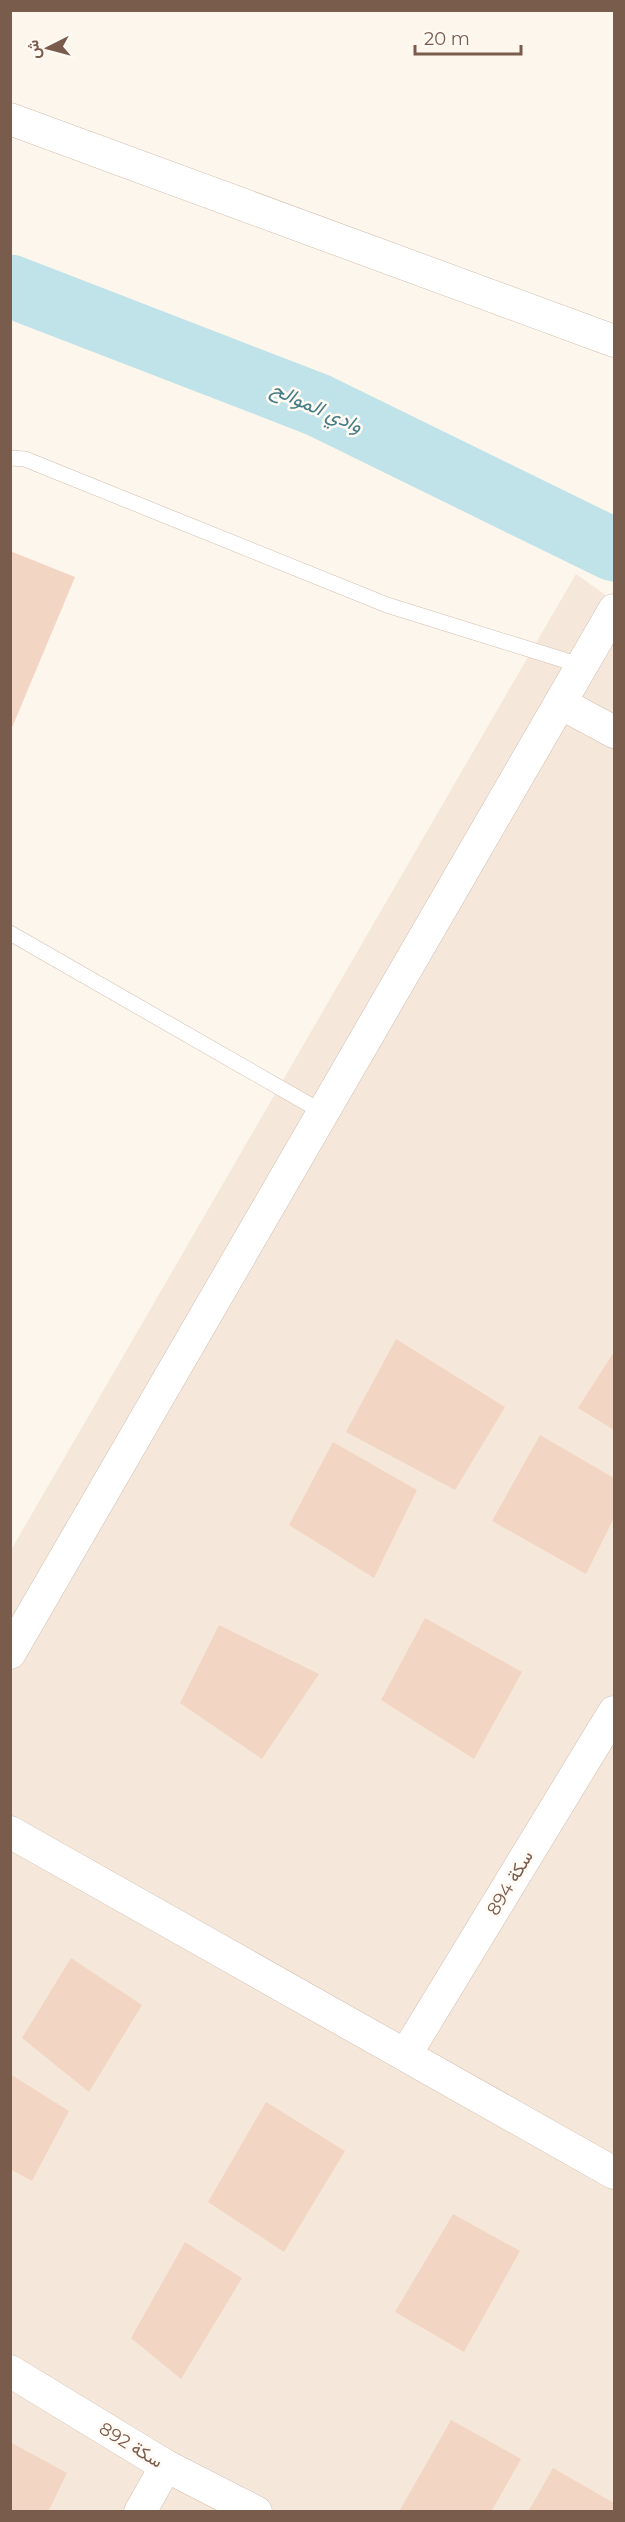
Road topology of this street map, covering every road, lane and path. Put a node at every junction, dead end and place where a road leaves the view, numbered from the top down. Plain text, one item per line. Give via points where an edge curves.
1 (10, 118) edge
2 (615, 341) edge
3 (10, 458) edge
4 (615, 610) edge
5 (583, 666) junction
6 (562, 704) junction
7 (615, 732) edge
8 (10, 933) edge
9 (324, 1113) junction
10 (10, 1653) edge
11 (615, 1712) edge
12 (10, 1832) edge
13 (406, 2054) junction
14 (615, 2173) edge
15 (10, 2371) edge
16 (166, 2466) junction
17 (140, 2511) edge
18 (256, 2511) edge

1 - 2 street
3 - 5 lane via 25,459 387,605
4 - 5 street
5 - 6 street
6 - 7 street
6 - 9 street
8 - 9 lane
9 - 10 street
11 - 13 street, سكة 894
12 - 13 street
13 - 14 street
15 - 16 street, سكة 892
16 - 17 street
16 - 18 street, سكة 892

